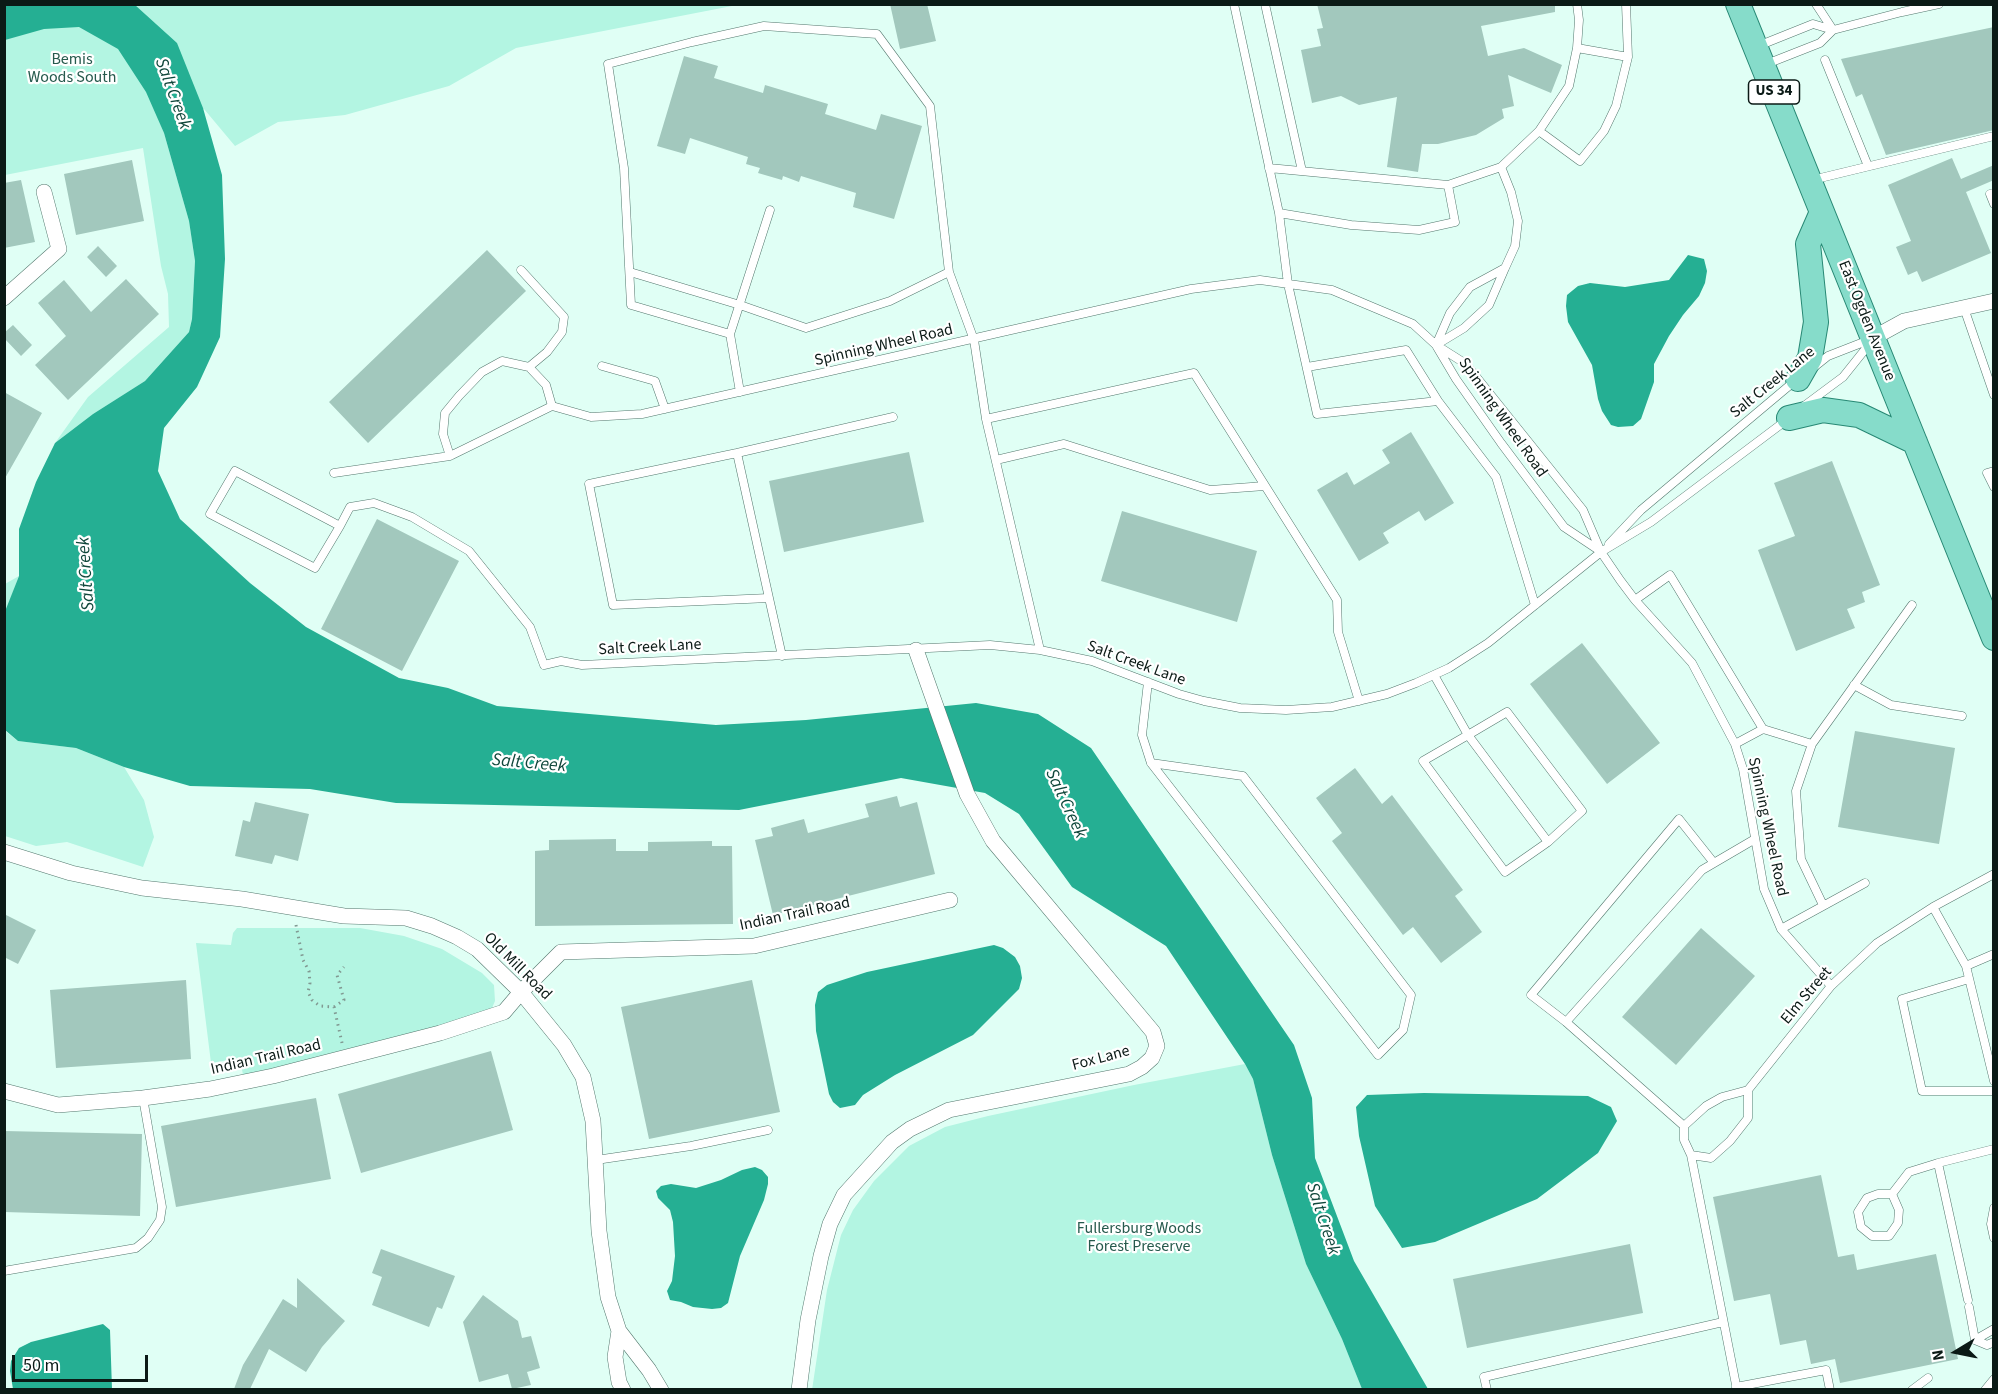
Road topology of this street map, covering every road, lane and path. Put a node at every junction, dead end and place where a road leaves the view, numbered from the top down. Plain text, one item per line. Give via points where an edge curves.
1 (1234, 4) edge
2 (1265, 4) edge
3 (1577, 4) edge
4 (1626, 4) edge
5 (1738, 4) edge
6 (1816, 4) edge
7 (1939, 4) edge
8 (1901, 8) edge
9 (1833, 30) junction
10 (1577, 48) junction
11 (1759, 56) junction
12 (1628, 57) junction
13 (1825, 60) dead end
14 (1539, 131) junction
15 (1994, 136) edge
16 (1868, 166) junction
17 (1501, 167) junction
18 (1269, 168) junction
19 (1302, 171) junction
20 (1810, 180) junction
21 (1448, 185) junction
22 (44, 192) dead end
23 (1994, 193) edge
24 (1994, 204) edge
25 (770, 210) dead end
26 (1822, 212) junction
27 (1279, 213) junction
28 (1505, 268) junction
29 (521, 270) dead end
30 (630, 272) junction
31 (949, 272) junction
32 (1288, 284) junction
33 (4, 298) edge
34 (1994, 301) edge
35 (740, 305) junction
36 (1964, 308) junction
37 (730, 334) junction
38 (1873, 338) junction
39 (974, 340) junction
40 (1437, 345) junction
41 (602, 366) dead end
42 (529, 367) junction
43 (1307, 368) junction
44 (1798, 379) junction
45 (740, 392) junction
46 (1994, 395) edge
47 (1438, 401) junction
48 (552, 406) junction
49 (665, 409) junction
50 (893, 417) dead end
51 (1789, 418) junction
52 (986, 419) junction
53 (1915, 442) junction
54 (737, 453) junction
55 (450, 456) junction
56 (996, 460) junction
57 (1994, 471) edge
58 (334, 473) dead end
59 (1265, 486) junction
60 (1994, 488) edge
61 (340, 525) junction
62 (1601, 552) junction
63 (769, 598) junction
64 (1635, 600) junction
65 (1535, 605) junction
66 (1912, 605) dead end
67 (1994, 638) edge
68 (916, 650) junction
69 (1040, 650) junction
70 (782, 656) junction
71 (1434, 675) junction
72 (1148, 682) junction
73 (1854, 685) junction
74 (1359, 701) junction
75 (1962, 716) dead end
76 (1763, 729) junction
77 (1468, 735) junction
78 (1734, 744) junction
79 (1812, 744) junction
80 (1150, 763) junction
81 (1755, 839) junction
82 (1548, 842) junction
83 (4, 852) edge
84 (1713, 863) junction
85 (1994, 874) edge
86 (1864, 883) dead end
87 (950, 900) dead end
88 (1823, 905) junction
89 (1934, 907) junction
90 (295, 908) junction
91 (1781, 929) junction
92 (1994, 954) edge
93 (1966, 966) junction
94 (344, 967) dead end
95 (1969, 979) junction
96 (1831, 986) junction
97 (521, 992) junction
98 (334, 1006) junction
99 (1566, 1022) junction
100 (345, 1058) junction
101 (1994, 1081) edge
102 (1748, 1090) junction
103 (4, 1091) edge
104 (1994, 1091) edge
105 (143, 1098) junction
106 (1684, 1126) junction
107 (768, 1130) dead end
108 (1994, 1149) edge
109 (1691, 1155) junction
110 (596, 1160) junction
111 (1938, 1163) junction
112 (1892, 1194) junction
113 (1994, 1208) edge
114 (1994, 1238) edge
115 (4, 1271) edge
116 (1723, 1322) junction
117 (1994, 1329) edge
118 (619, 1331) junction
119 (1975, 1340) junction
120 (1994, 1342) edge
121 (1928, 1378) dead end
122 (1994, 1379) edge
123 (1736, 1388) edge
124 (623, 1389) edge
125 (661, 1389) edge
126 (799, 1389) edge
127 (1487, 1389) edge
128 (1830, 1389) edge
129 (1912, 1389) edge
130 (1985, 1389) edge

1 - 18 lane
2 - 19 lane
3 - 10 lane
4 - 12 lane
5 - 11 main road, East Ogden Avenue / US 34
6 - 9 lane
7 - 8 lane
8 - 9 lane
9 - 11 lane via 1820,43
9 - 11 lane via 1813,24
10 - 12 lane
10 - 14 lane via 1569,86
11 - 20 main road, East Ogden Avenue / US 34
12 - 14 lane via 1616,106 1604,131 1580,161
13 - 16 lane
14 - 17 lane
15 - 16 lane
16 - 20 lane
17 - 21 lane
17 - 28 lane via 1518,221 1515,246
18 - 19 lane
18 - 27 lane
19 - 21 lane
20 - 26 main road, East Ogden Avenue / US 34
21 - 27 lane via 1455,222 1419,230 1351,225
22 - 33 street via 59,249
23 - 24 lane via 1990,194
25 - 35 lane
26 - 38 main road, East Ogden Avenue / US 34
26 - 44 main road via 1808,244 1816,322 1810,358
27 - 32 lane
28 - 40 lane via 1489,305
28 - 40 lane via 1470,287 1450,314
29 - 42 lane via 564,317 562,332
30 - 31 lane via 624,168 608,64 764,26 877,34 930,106
30 - 35 lane
30 - 37 lane via 631,305
31 - 35 lane via 890,302 806,328
31 - 39 lane
32 - 39 lane, Spinning Wheel Road via 1260,280 1191,289
32 - 40 lane, Spinning Wheel Road via 1332,290 1413,324
32 - 43 lane
34 - 36 street
35 - 37 lane
36 - 38 street via 1904,321
36 - 46 lane
37 - 45 lane
38 - 44 lane, Salt Creek Lane via 1828,356
38 - 51 lane, Salt Creek Lane via 1843,377
38 - 53 main road, East Ogden Avenue / US 34
39 - 45 lane, Spinning Wheel Road
39 - 52 lane
40 - 62 lane, Spinning Wheel Road via 1456,379 1564,527
40 - 62 lane, Spinning Wheel Road via 1466,364 1583,510
41 - 49 lane via 655,381
42 - 48 lane via 546,385
42 - 55 lane via 502,361 482,372 459,396 445,413 443,434
43 - 47 lane via 1406,350
43 - 47 lane via 1317,414
44 - 62 lane, Salt Creek Lane via 1641,510
45 - 49 lane, Spinning Wheel Road
47 - 65 lane via 1496,477
48 - 49 lane, Spinning Wheel Road via 591,417
48 - 55 lane
50 - 54 lane
51 - 53 main road via 1823,410 1859,415
51 - 62 lane, Salt Creek Lane via 1651,522
52 - 56 lane
52 - 59 lane via 1194,373
53 - 67 main road, East Ogden Avenue / US 34
54 - 63 lane
54 - 63 lane via 589,484 613,605
55 - 58 lane
56 - 59 lane via 1064,444 1210,490
56 - 69 lane
57 - 60 lane via 1988,473
59 - 74 lane via 1337,600 1338,632
61 - 61 lane via 315,568 210,514 235,471
61 - 70 lane, Salt Creek Lane via 350,507 374,502 412,517 470,551 530,627 544,664
62 - 64 lane, Spinning Wheel Road
62 - 65 lane, Salt Creek Lane
63 - 70 lane
64 - 76 lane via 1670,575
64 - 78 lane, Spinning Wheel Road via 1692,663
65 - 71 lane, Salt Creek Lane via 1488,643
66 - 73 lane
68 - 69 lane, Salt Creek Lane via 990,645
68 - 70 lane, Salt Creek Lane
68 - 126 street, Fox Lane via 967,794 993,841 1153,1032 1157,1046 1152,1058 1129,1074 949,1110 892,1142 844,1195 830,1224 810,1309
69 - 72 lane, Salt Creek Lane via 1092,660
71 - 74 lane, Salt Creek Lane
71 - 77 lane
72 - 74 lane, Salt Creek Lane via 1204,701 1248,708 1286,710
72 - 80 lane via 1142,735
73 - 75 lane via 1891,705
73 - 79 lane
76 - 78 lane
76 - 79 lane
77 - 82 lane
77 - 82 lane via 1507,712 1582,811
77 - 82 lane via 1423,761 1505,872
78 - 81 lane, Spinning Wheel Road via 1743,769
79 - 88 lane via 1796,791 1801,859
80 - 80 lane via 1283,932 1378,1055 1403,1030 1412,994 1243,776
81 - 84 lane
81 - 91 lane, Spinning Wheel Road via 1764,890
83 - 90 street, Old Mill Road via 71,873 142,888
84 - 99 lane via 1702,870
84 - 99 lane via 1679,819 1532,995
85 - 89 lane, Elm Street
86 - 88 lane
87 - 97 street, Indian Trail Road via 754,946 561,952
88 - 91 lane
89 - 93 lane
89 - 96 lane, Elm Street via 1877,944
90 - 97 street, Old Mill Road via 344,916 406,918 432,926 477,949
90 - 98 path via 303,960 309,971 308,992 320,1006
91 - 96 lane, Spinning Wheel Road
92 - 93 lane
93 - 95 lane
94 - 98 path via 337,975 344,1000
95 - 101 lane
95 - 104 lane via 1902,999 1922,1091
96 - 102 lane, Elm Street
97 - 100 street, Indian Trail Road via 504,1012
97 - 110 street, Old Mill Road via 564,1045 583,1077 593,1121
98 - 100 path
99 - 106 lane
100 - 105 street, Indian Trail Road via 210,1089
102 - 106 lane via 1722,1097
102 - 109 lane via 1748,1118 1730,1141 1711,1158
103 - 105 street, Indian Trail Road via 58,1105
105 - 115 lane via 162,1207 160,1220 148,1238 136,1248
106 - 109 lane via 1684,1140
107 - 110 lane
108 - 111 lane
109 - 116 lane
110 - 118 street, Old Mill Road via 604,1271
111 - 112 lane via 1910,1173
111 - 119 lane
112 - 112 lane via 1899,1210 1898,1223 1889,1236 1872,1236 1861,1227 1858,1212 1867,1198
113 - 114 lane
116 - 123 lane
116 - 127 lane via 1484,1377
117 - 119 lane
118 - 124 street, Old Mill Road via 615,1357
118 - 125 street, Old Mill Road
119 - 120 lane via 1987,1345
121 - 129 lane
122 - 130 lane
123 - 128 lane via 1826,1370

